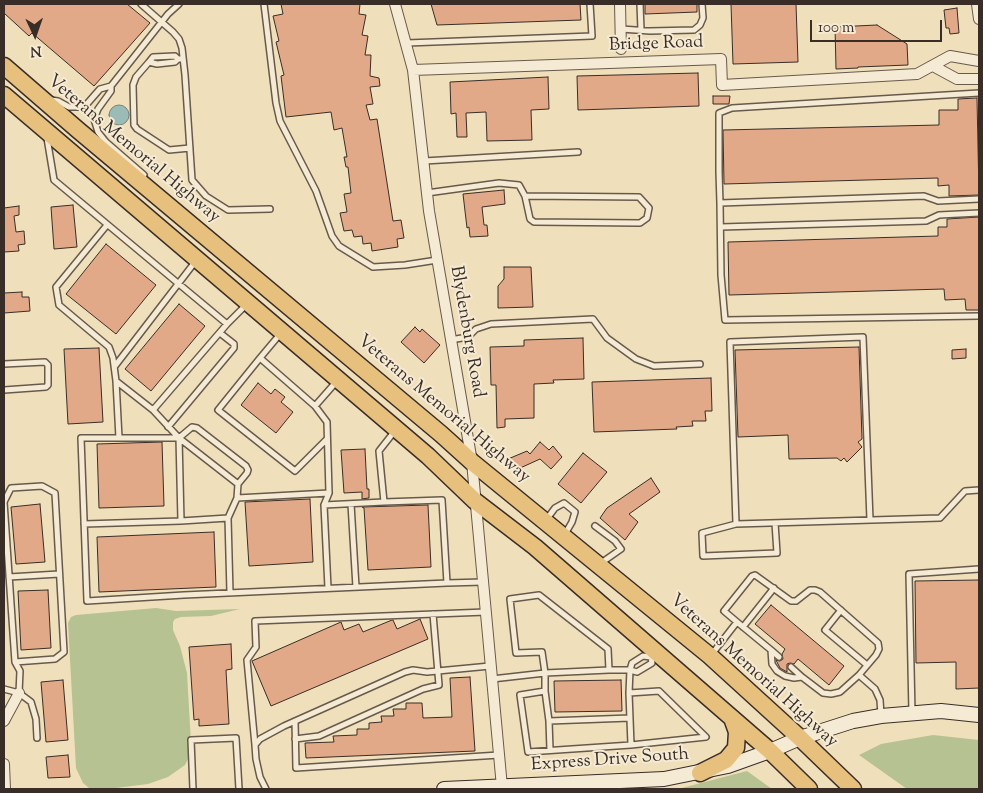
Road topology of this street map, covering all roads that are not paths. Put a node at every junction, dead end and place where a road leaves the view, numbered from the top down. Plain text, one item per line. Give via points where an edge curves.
1 (141, 4) edge
2 (179, 4) edge
3 (264, 4) edge
4 (395, 4) edge
5 (590, 4) edge
6 (620, 4) edge
7 (640, 4) edge
8 (702, 4) edge
9 (977, 4) edge
10 (979, 19) edge
11 (162, 22) junction
12 (621, 29) junction
13 (641, 30) junction
14 (407, 44) junction
15 (621, 50) dead end
16 (181, 59) junction
17 (979, 61) edge
18 (4, 66) edge
19 (933, 66) junction
20 (413, 70) junction
21 (979, 79) edge
22 (111, 86) junction
23 (979, 93) edge
24 (4, 95) edge
25 (41, 98) junction
26 (4, 106) edge
27 (21, 109) junction
28 (46, 132) junction
29 (190, 148) junction
30 (578, 152) dead end
31 (424, 161) junction
32 (146, 176) dead end
33 (157, 188) dead end
34 (427, 193) junction
35 (526, 196) junction
36 (979, 200) edge
37 (938, 201) junction
38 (720, 203) junction
39 (171, 208) junction
40 (270, 209) dead end
41 (979, 213) edge
42 (939, 215) junction
43 (107, 225) junction
44 (721, 227) junction
45 (197, 259) junction
46 (437, 260) junction
47 (177, 284) junction
48 (248, 302) junction
49 (979, 316) edge
50 (227, 324) junction
51 (282, 332) junction
52 (220, 333) junction
53 (450, 340) junction
54 (260, 358) junction
55 (4, 364) edge
56 (700, 364) dead end
57 (114, 366) junction
58 (338, 380) junction
59 (116, 381) junction
60 (4, 390) edge
61 (315, 406) junction
62 (153, 410) junction
63 (168, 427) junction
64 (396, 429) junction
65 (119, 438) junction
66 (179, 438) junction
67 (328, 439) junction
68 (472, 462) junction
69 (238, 484) junction
70 (979, 490) edge
71 (329, 493) junction
72 (237, 498) junction
73 (476, 501) junction
74 (384, 502) junction
75 (351, 504) junction
76 (324, 505) junction
77 (228, 518) junction
78 (870, 520) junction
79 (181, 521) junction
80 (545, 521) junction
81 (775, 523) junction
82 (84, 524) junction
83 (736, 524) junction
84 (595, 526) dead end
85 (563, 536) junction
86 (598, 565) junction
87 (979, 569) edge
88 (59, 574) junction
89 (9, 576) junction
90 (483, 582) junction
91 (447, 583) junction
92 (356, 587) junction
93 (328, 588) junction
94 (774, 588) junction
95 (230, 593) junction
96 (841, 610) junction
97 (486, 612) junction
98 (434, 614) junction
99 (737, 622) junction
100 (743, 626) junction
101 (771, 650) junction
102 (653, 654) junction
103 (710, 656) junction
104 (779, 657) dead end
105 (15, 662) junction
106 (867, 665) junction
107 (491, 666) junction
108 (791, 667) dead end
109 (609, 670) junction
110 (630, 670) junction
111 (439, 671) junction
112 (545, 673) junction
113 (859, 675) junction
114 (802, 677) junction
115 (492, 679) junction
116 (4, 689) edge
117 (545, 691) junction
118 (20, 693) junction
119 (629, 693) junction
120 (912, 714) junction
121 (881, 716) junction
122 (979, 716) edge
123 (630, 718) junction
124 (732, 718) junction
125 (295, 721) junction
126 (548, 721) junction
127 (4, 722) edge
128 (37, 738) dead end
129 (800, 738) junction
130 (296, 739) junction
131 (255, 744) junction
132 (630, 745) junction
133 (550, 750) junction
134 (770, 751) junction
135 (499, 756) junction
136 (4, 764) edge
137 (700, 773) junction
138 (502, 787) junction
139 (5, 789) edge
140 (193, 789) edge
141 (239, 789) edge
142 (266, 789) edge
143 (444, 789) edge
144 (809, 789) edge
145 (853, 789) edge

1 - 11 lane
2 - 11 lane
3 - 46 lane via 280,121 316,191 332,236 339,246 373,267
4 - 14 street, Blydenburg Road
5 - 14 lane via 592,36
6 - 12 street
7 - 13 lane
8 - 13 lane via 703,18 694,30
9 - 10 street
11 - 16 lane via 179,39
11 - 22 lane
12 - 13 lane
12 - 15 street
14 - 20 street, Blydenburg Road
16 - 29 lane
16 - 29 lane via 157,64 149,62 136,77 133,85 134,124 169,150
17 - 19 street, Bridge Road via 950,56
18 - 25 highway, Veterans Memorial Highway
19 - 20 street, Bridge Road via 917,74 722,85 721,59
19 - 21 street via 957,79
20 - 31 street, Blydenburg Road
22 - 25 lane via 100,89 86,105 79,107
22 - 32 lane via 94,119 98,132
23 - 38 lane via 732,108 719,113
24 - 27 highway
25 - 39 highway, Veterans Memorial Highway
26 - 27 street
27 - 28 highway
28 - 43 lane via 54,180
28 - 45 highway
29 - 40 lane via 192,180 203,192 228,210
30 - 31 lane
31 - 34 street, Blydenburg Road
33 - 39 lane
34 - 35 lane via 500,183 519,185
34 - 46 street, Blydenburg Road
35 - 35 lane via 639,197 649,208 647,218 640,223 534,222 530,219
36 - 37 lane
37 - 38 lane via 924,196
37 - 42 lane
38 - 44 lane
39 - 68 highway, Veterans Memorial Highway
41 - 42 lane
42 - 44 lane via 926,222
43 - 47 lane
43 - 57 lane via 56,287 59,305 109,347
44 - 49 lane via 725,320
45 - 47 lane
45 - 48 highway
46 - 53 street, Blydenburg Road
47 - 50 lane
47 - 57 lane
48 - 50 lane
48 - 51 highway
50 - 52 lane
51 - 54 lane
51 - 58 highway
52 - 62 lane
52 - 63 lane via 234,344 234,348
53 - 56 lane via 468,337 476,329 491,324 593,319 607,338 636,359 654,366
53 - 68 street, Blydenburg Road
54 - 61 lane
54 - 67 lane via 218,410 295,471
55 - 60 lane via 45,362 48,365 48,385
57 - 59 lane
58 - 61 lane
58 - 64 highway
59 - 62 lane
59 - 65 lane
61 - 67 lane via 327,422
62 - 63 lane
63 - 66 lane
64 - 73 highway
64 - 74 lane via 379,451
65 - 66 lane
65 - 82 lane via 81,438
66 - 69 lane
66 - 69 lane via 192,427 197,428 248,470
66 - 79 lane
67 - 71 lane
68 - 73 street, Blydenburg Road
68 - 80 highway, Veterans Memorial Highway
69 - 72 lane
70 - 78 lane via 965,491 940,518
71 - 72 lane
71 - 76 lane
72 - 77 lane
73 - 90 street, Blydenburg Road
73 - 102 highway via 535,547
74 - 75 lane
74 - 91 lane via 442,500
75 - 76 lane
75 - 92 lane
76 - 93 lane
77 - 79 lane
77 - 95 lane
78 - 81 lane
78 - 83 lane via 863,337 730,342
79 - 82 lane
80 - 85 highway, Veterans Memorial Highway
80 - 85 lane via 564,503 575,512
81 - 83 lane
81 - 83 lane via 777,553 703,556 702,533
82 - 95 lane via 87,601
84 - 86 lane via 621,549
85 - 86 highway, Veterans Memorial Highway
86 - 103 highway, Veterans Memorial Highway
87 - 120 lane via 909,574
88 - 89 lane
88 - 89 lane via 55,493 42,486 11,488 4,502
88 - 105 lane via 64,652 55,659
89 - 105 lane
90 - 91 lane
90 - 97 street, Blydenburg Road
91 - 92 lane
92 - 93 lane
93 - 95 lane
94 - 96 lane via 792,601 815,590
94 - 99 lane via 752,576 724,612
94 - 100 lane
96 - 106 lane via 878,643 879,649
96 - 106 lane via 825,630
97 - 98 lane
97 - 107 street, Blydenburg Road
98 - 111 lane
98 - 131 lane via 255,621 256,647 247,660
99 - 100 lane
99 - 103 lane
100 - 101 lane
101 - 104 lane
101 - 114 lane via 772,664 777,671 794,678
102 - 110 lane via 632,663
102 - 110 lane via 652,663 638,672
102 - 124 highway
103 - 129 highway, Veterans Memorial Highway
105 - 118 lane via 20,671
106 - 113 lane
107 - 111 lane
107 - 115 street, Blydenburg Road
108 - 114 lane
109 - 110 lane
109 - 112 lane
109 - 112 lane via 608,649 540,596 510,600 516,653 542,652
110 - 119 lane
111 - 125 lane via 405,672
111 - 130 lane via 439,685 423,688 319,736
112 - 115 lane
112 - 117 lane
113 - 114 lane via 840,692 831,694 822,692
113 - 121 lane via 875,689
115 - 135 street, Blydenburg Road
116 - 118 lane
117 - 126 lane
117 - 133 lane via 520,694 528,752
118 - 127 street
118 - 128 lane via 31,702
119 - 123 lane
119 - 132 lane via 659,691 706,737
120 - 121 main road, Express Drive South
120 - 122 main road, Express Drive South via 941,711
121 - 129 main road, Express Drive South
123 - 126 lane
123 - 132 lane
124 - 134 highway
124 - 137 highway via 737,732 736,748 726,760
125 - 130 lane
125 - 131 lane
126 - 133 lane
129 - 134 main road, Express Drive South
129 - 145 highway, Veterans Memorial Highway
130 - 135 lane via 296,768
131 - 142 lane via 258,768
132 - 133 lane
134 - 137 main road, Express Drive South
134 - 144 highway
135 - 138 street, Blydenburg Road
136 - 139 street
137 - 138 main road, Express Drive South via 649,781
138 - 143 main road, Express Drive South
140 - 141 lane via 191,740 236,738

